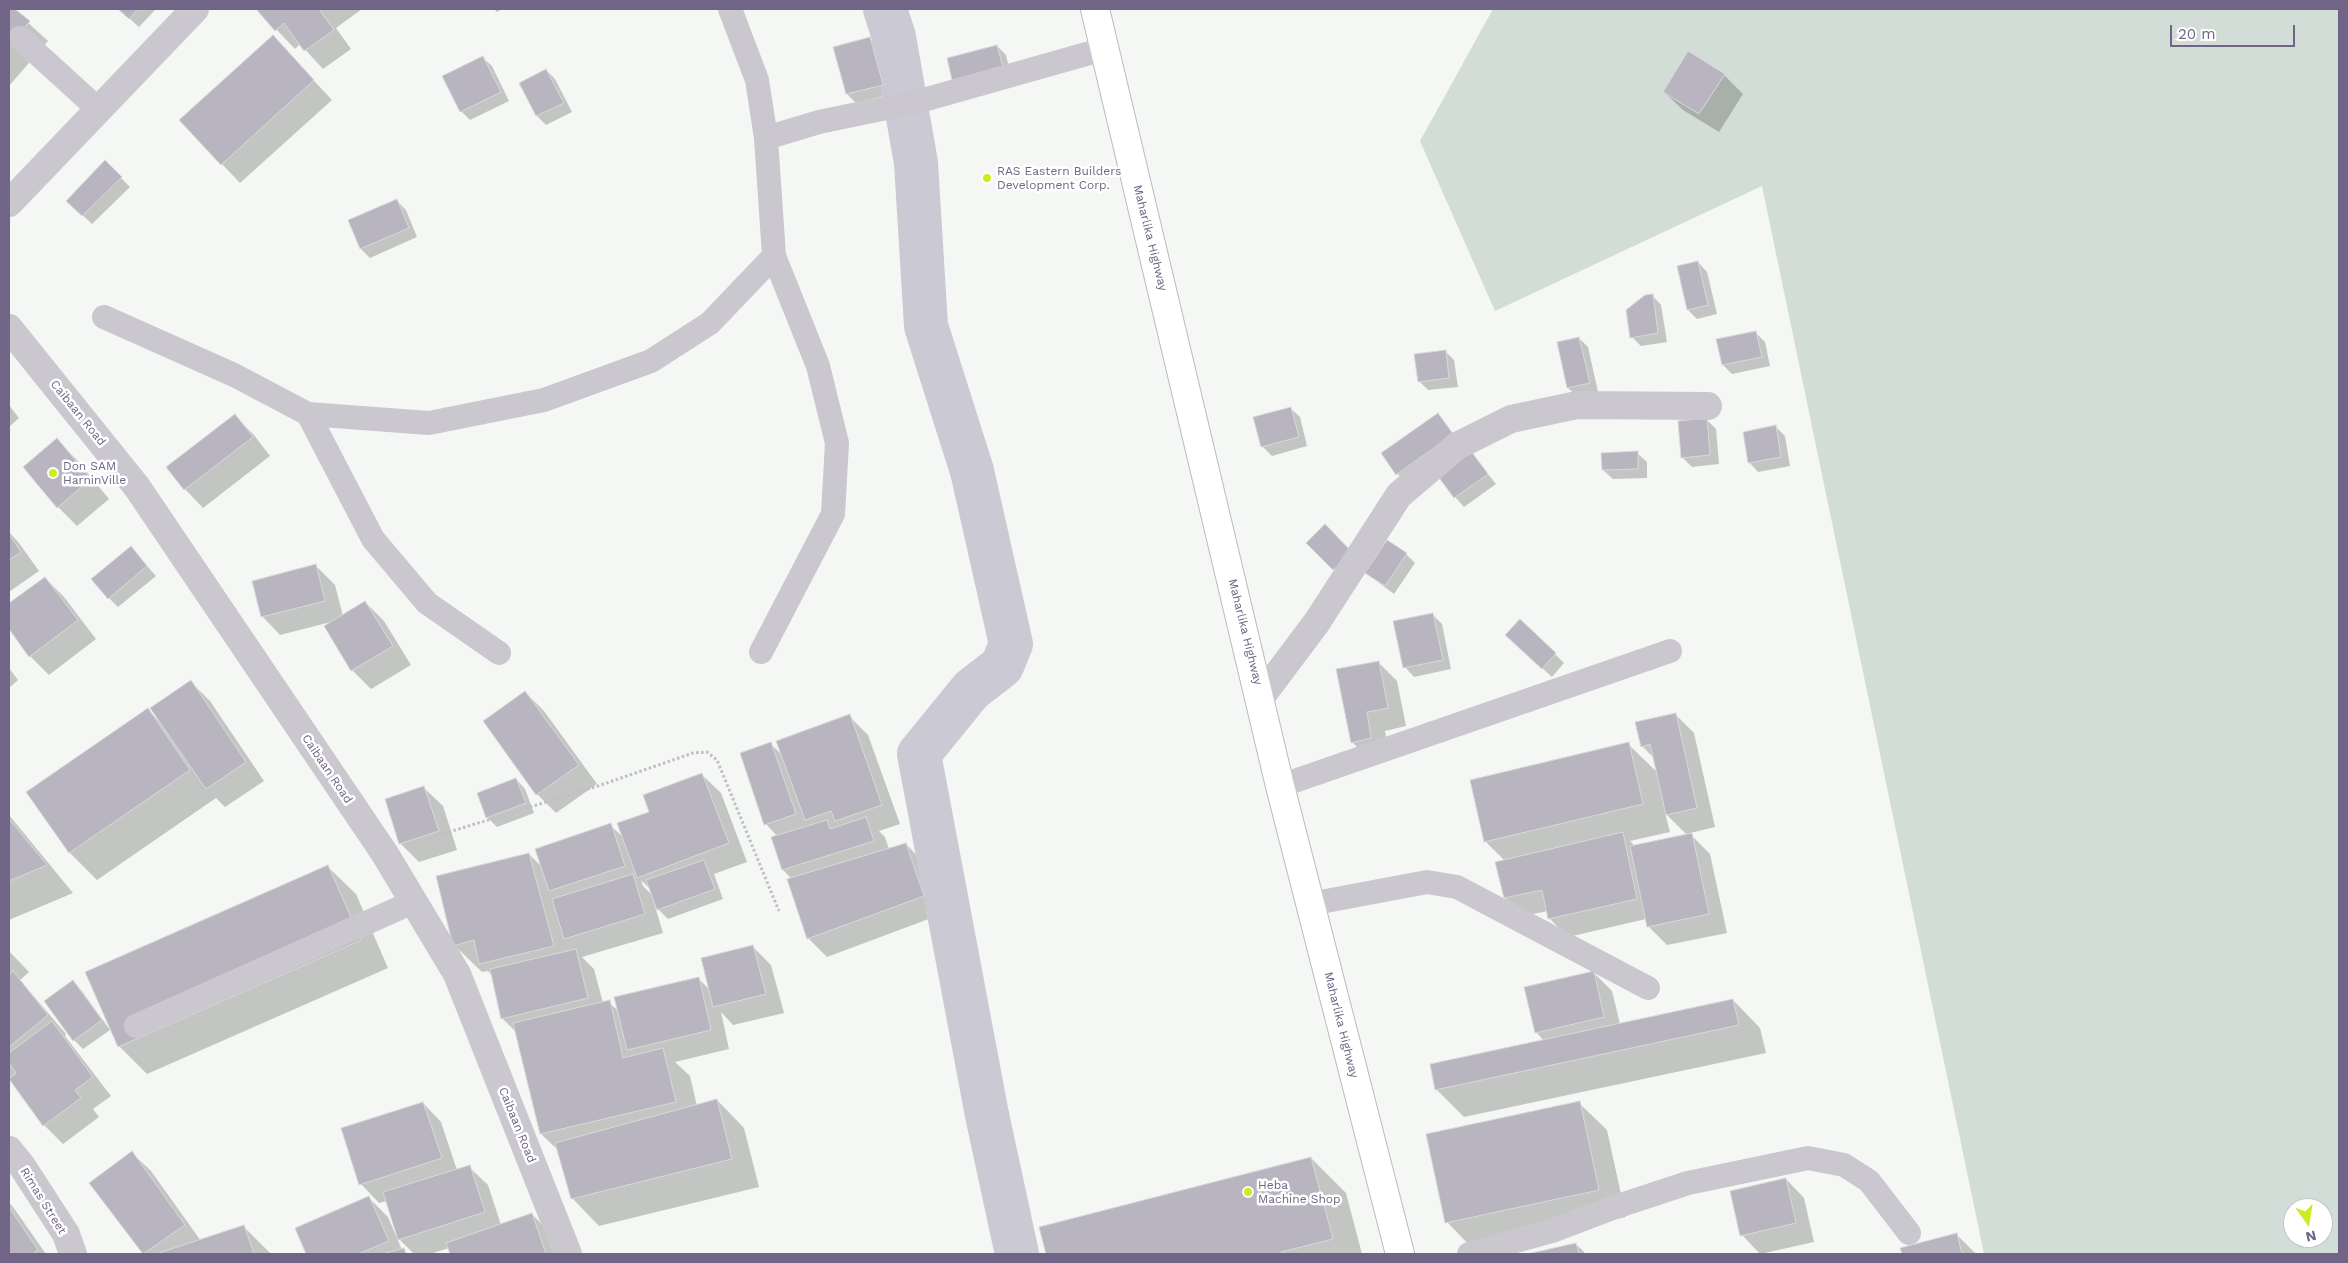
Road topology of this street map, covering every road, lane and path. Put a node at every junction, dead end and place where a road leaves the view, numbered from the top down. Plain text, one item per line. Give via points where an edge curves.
1 (194, 9) edge
2 (730, 9) edge
3 (1095, 9) edge
4 (20, 38) dead end
5 (1104, 49) junction
6 (98, 109) junction
7 (766, 138) junction
8 (9, 203) edge
9 (774, 256) junction
10 (104, 317) dead end
11 (9, 328) edge
12 (1708, 406) dead end
13 (308, 414) junction
14 (1670, 651) dead end
15 (761, 652) dead end
16 (498, 653) dead end
17 (1260, 698) junction
18 (1280, 786) junction
19 (385, 854) junction
20 (413, 902) junction
21 (1310, 904) junction
22 (779, 911) dead end
23 (1648, 988) dead end
24 (136, 1026) dead end
25 (9, 1150) edge
26 (1909, 1233) dead end
27 (73, 1254) edge
28 (568, 1254) edge
29 (1399, 1254) edge
30 (1469, 1254) edge

1 - 6 street
2 - 7 lane via 756,80
3 - 5 highway, Maharlika Highway
4 - 6 lane
5 - 7 lane via 920,101 819,122
5 - 17 highway, Maharlika Highway
6 - 8 street
7 - 9 lane
9 - 13 lane via 710,323 651,362 544,400 430,423
9 - 15 lane via 818,366 837,443 834,514
10 - 13 lane via 234,375
11 - 19 street, Caibaan Road via 137,487
12 - 17 street via 1577,405 1511,419 1457,446 1399,495 1316,622
13 - 16 lane via 373,538 427,603
14 - 18 lane
17 - 18 highway, Maharlika Highway
18 - 21 highway, Maharlika Highway
19 - 20 street, Caibaan Road
19 - 22 path via 443,832 520,811 693,753 707,752 717,760
20 - 24 lane
20 - 28 street, Caibaan Road via 457,974
21 - 23 lane via 1427,882 1457,887
21 - 29 highway, Maharlika Highway
25 - 27 street, Rimas Street via 66,1234
26 - 30 lane via 1868,1181 1844,1165 1808,1158 1688,1183 1615,1206 1552,1231

